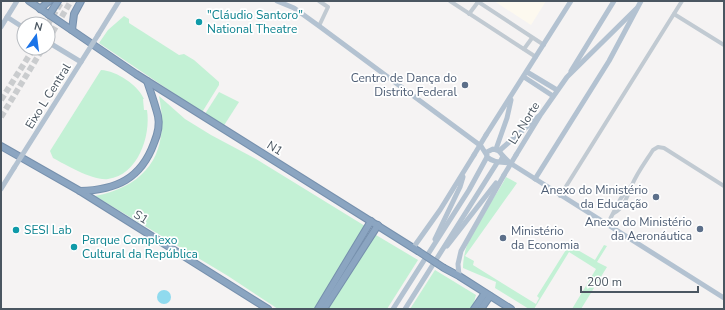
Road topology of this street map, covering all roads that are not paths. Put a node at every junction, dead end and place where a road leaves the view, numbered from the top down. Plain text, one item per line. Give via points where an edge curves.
1 (17, 1) edge
2 (29, 1) edge
3 (48, 1) edge
4 (58, 1) edge
5 (81, 1) edge
6 (118, 1) edge
7 (278, 1) edge
8 (287, 1) edge
9 (319, 1) edge
10 (450, 1) edge
11 (477, 1) edge
12 (571, 1) edge
13 (614, 1) edge
14 (641, 1) edge
15 (682, 1) edge
16 (638, 7) junction
17 (294, 8) junction
18 (40, 9) junction
19 (49, 14) junction
20 (470, 14) junction
21 (674, 14) junction
22 (7, 18) junction
23 (16, 23) edge
24 (319, 26) junction
25 (1, 27) edge
26 (72, 30) junction
27 (532, 38) junction
28 (544, 45) junction
29 (724, 45) edge
30 (56, 47) edge
31 (524, 49) junction
32 (536, 57) junction
33 (81, 62) junction
34 (525, 75) junction
35 (567, 77) junction
36 (147, 81) junction
37 (557, 90) junction
38 (512, 95) junction
39 (553, 96) junction
40 (541, 114) junction
41 (1, 146) edge
42 (481, 146) junction
43 (495, 150) junction
44 (486, 156) junction
45 (503, 156) junction
46 (499, 163) junction
47 (510, 163) junction
48 (464, 172) junction
49 (503, 177) junction
50 (535, 179) junction
51 (724, 186) edge
52 (1, 189) edge
53 (80, 191) junction
54 (627, 193) junction
55 (560, 196) junction
56 (615, 207) junction
57 (620, 210) junction
58 (614, 213) junction
59 (371, 221) junction
60 (378, 225) junction
61 (606, 225) junction
62 (415, 249) junction
63 (431, 249) junction
64 (440, 254) junction
65 (459, 276) junction
66 (487, 294) junction
67 (724, 298) edge
68 (268, 309) edge
69 (318, 309) edge
70 (324, 309) edge
71 (393, 309) edge
72 (405, 309) edge
73 (474, 309) edge
74 (481, 309) edge
75 (511, 309) edge

1 - 22 main road
2 - 18 highway, N1
3 - 18 highway
4 - 19 highway
5 - 26 highway via 74,14
6 - 33 main road, Eixo L Central, bridge
7 - 17 main road
8 - 17 main road
9 - 24 street via 328,7
10 - 20 street
11 - 20 street
11 - 27 street
12 - 28 main road, L2 Norte
13 - 35 main road
14 - 16 main road, L2 Norte
15 - 21 street
16 - 35 main road, L2 Norte
16 - 50 main road via 610,61
17 - 24 main road
18 - 19 highway, N1
19 - 26 highway, N1
20 - 31 street
21 - 29 street
21 - 55 street
22 - 23 main road
22 - 25 main road
24 - 42 main road
26 - 36 highway, N1
27 - 28 street
27 - 31 street
28 - 32 main road, L2 Norte
30 - 33 main road
31 - 32 street
32 - 34 main road, L2 Norte
33 - 52 main road, Eixo L Central, bridge
34 - 37 main road
34 - 38 main road, L2 Norte
34 - 39 main road
35 - 37 main road, L2 Norte
36 - 53 highway via 158,123 156,139 145,162 126,181 109,188
36 - 59 highway, N1
37 - 39 main road, L2 Norte
38 - 43 main road via 507,118
38 - 48 main road, L2 Norte, bridge
39 - 40 main road, L2 Norte
40 - 43 main road
40 - 49 main road, L2 Norte, bridge
41 - 53 highway, S1
42 - 43 main road
42 - 44 main road
43 - 44 main road
43 - 45 main road
44 - 46 main road
44 - 63 main road via 469,190
45 - 46 main road
45 - 47 main road
46 - 47 main road
46 - 64 main road
47 - 50 main road
48 - 62 main road, L2 Norte
48 - 63 main road via 460,187
49 - 64 main road
49 - 65 main road, L2 Norte via 461,251
50 - 55 main road
51 - 54 street via 660,147 653,150
53 - 68 highway, S1
54 - 56 street
54 - 57 street
55 - 61 main road
56 - 57 street
56 - 58 street
57 - 58 street
58 - 61 street
59 - 60 highway, N1
59 - 69 highway
60 - 62 highway, N1
60 - 70 highway
61 - 67 main road
62 - 65 highway, N1, bridge
63 - 71 main road
64 - 72 main road
65 - 66 highway, N1
66 - 73 highway
66 - 74 highway
66 - 75 highway, N1

